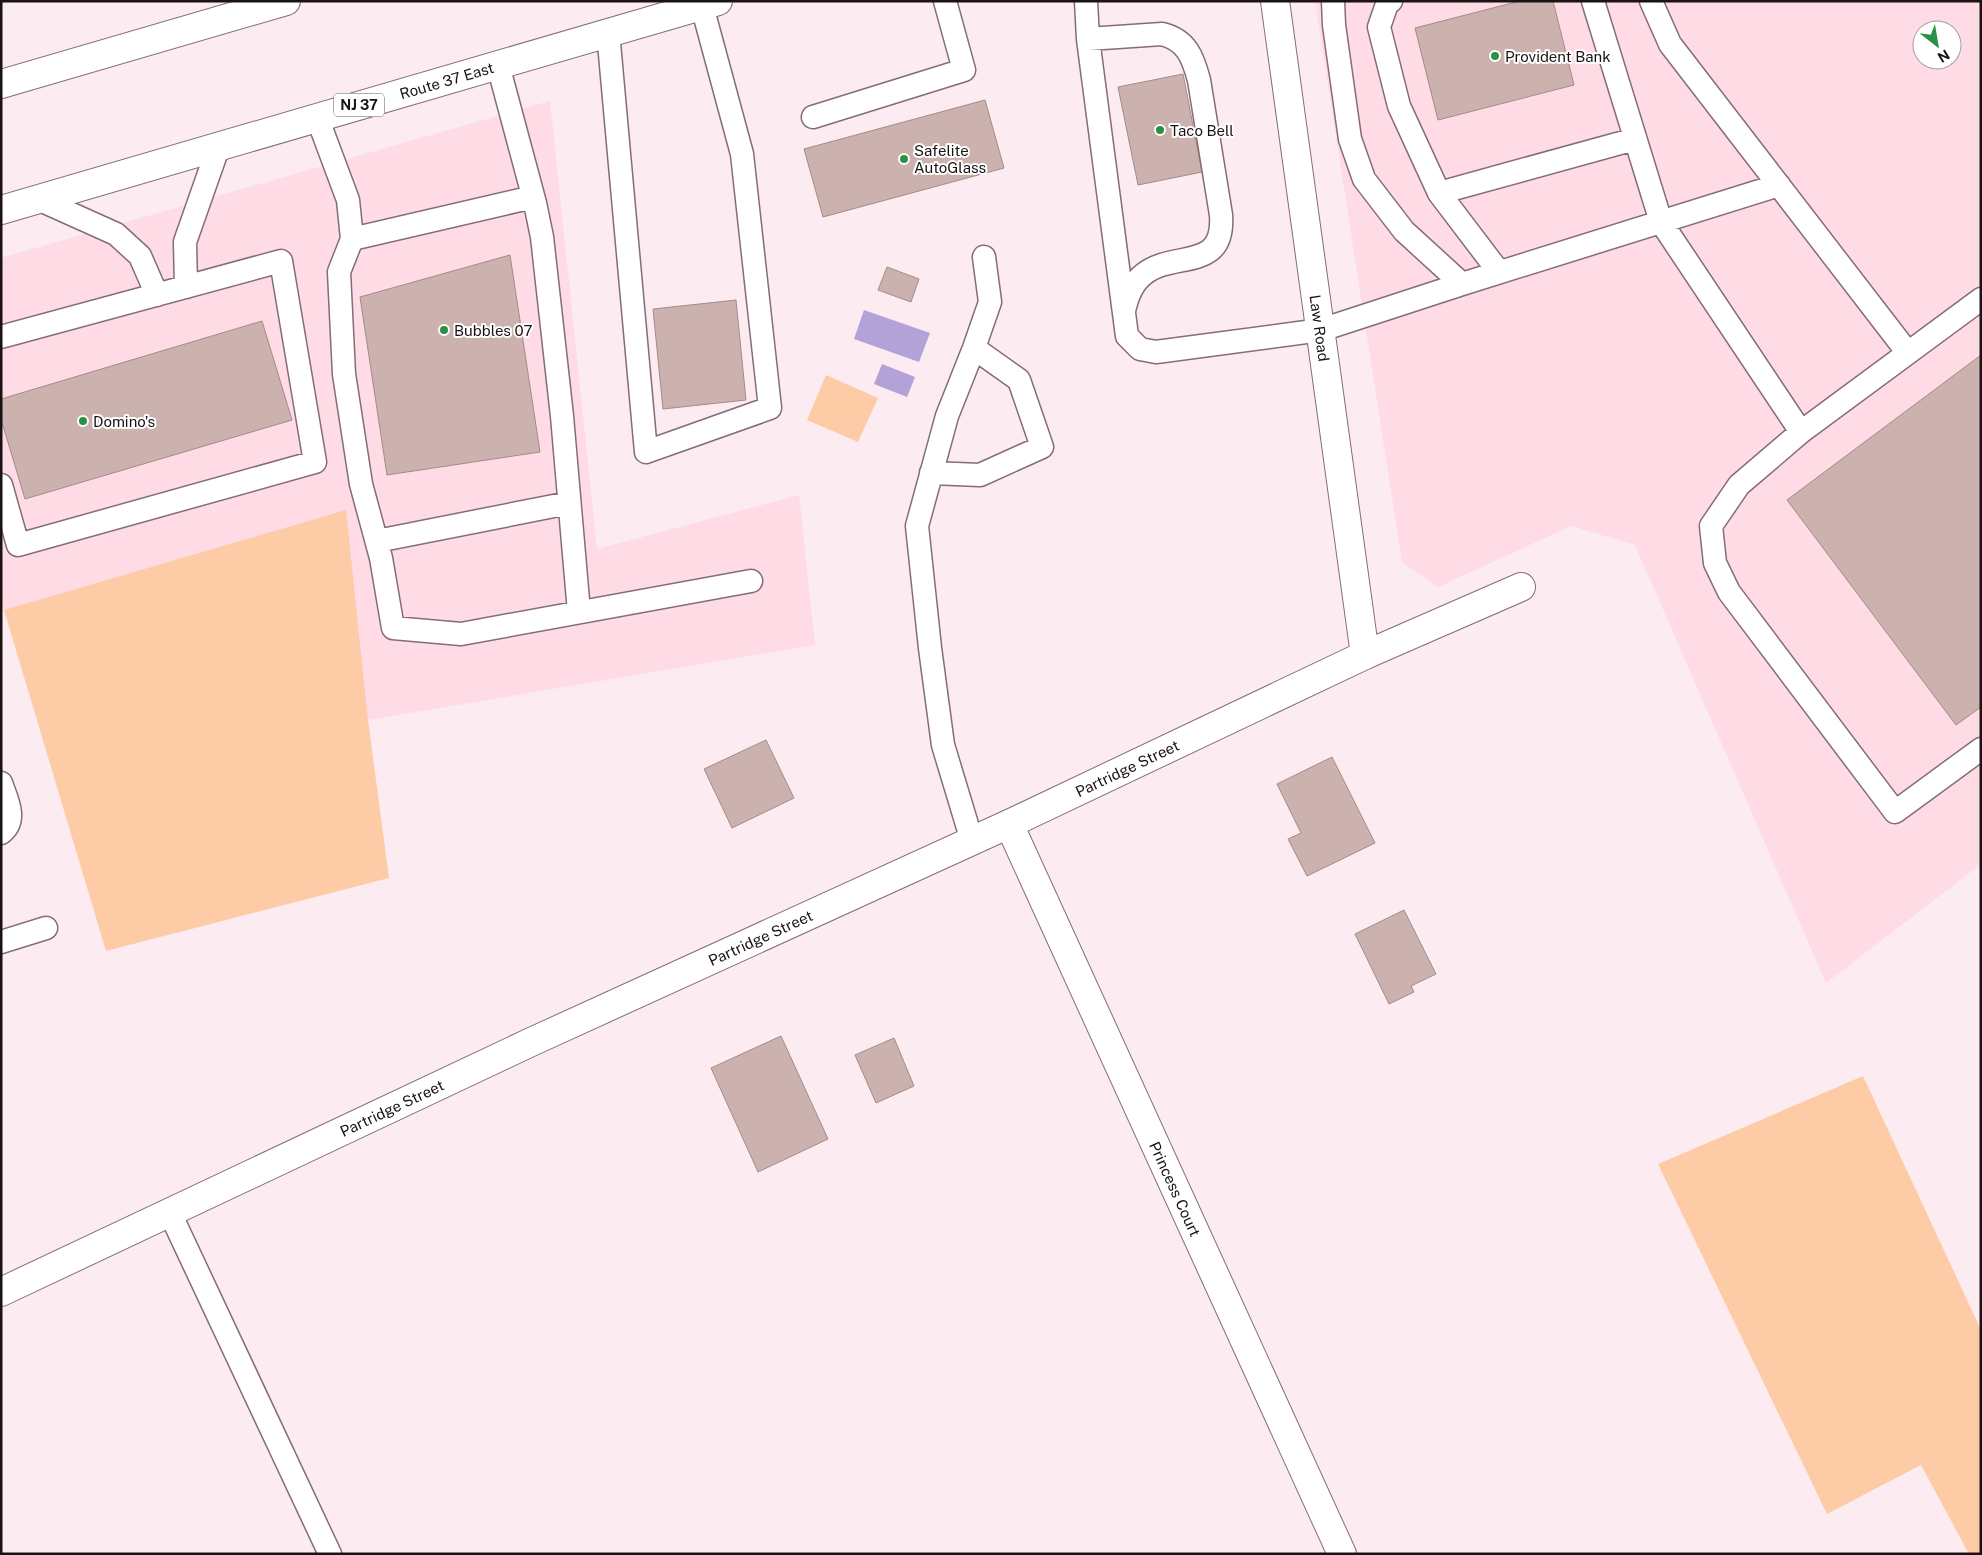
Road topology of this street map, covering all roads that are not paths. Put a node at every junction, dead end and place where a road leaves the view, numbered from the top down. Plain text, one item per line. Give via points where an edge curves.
1 (286, 1) edge
2 (945, 1) edge
3 (1074, 1) edge
4 (1086, 1) edge
5 (1275, 1) edge
6 (1333, 1) edge
7 (1391, 1) edge
8 (1593, 1) edge
9 (1651, 1) edge
10 (710, 4) edge
11 (608, 32) junction
12 (1088, 33) junction
13 (498, 65) junction
14 (1, 84) edge
15 (317, 117) junction
16 (813, 117) dead end
17 (1635, 139) junction
18 (218, 148) junction
19 (1779, 185) junction
20 (1439, 193) junction
21 (533, 197) junction
22 (38, 199) junction
23 (1, 210) edge
24 (1661, 222) junction
25 (352, 239) junction
26 (984, 257) dead end
27 (1499, 272) junction
28 (1462, 284) junction
29 (186, 287) junction
30 (157, 295) junction
31 (1981, 299) edge
32 (1124, 312) junction
33 (1321, 330) junction
34 (1, 337) edge
35 (974, 348) junction
36 (1908, 353) junction
37 (1801, 432) junction
38 (931, 473) junction
39 (1, 485) edge
40 (570, 504) junction
41 (377, 541) junction
42 (751, 581) dead end
43 (1521, 587) dead end
44 (580, 612) junction
45 (1365, 655) junction
46 (1981, 749) edge
47 (1, 783) edge
48 (1009, 824) junction
49 (1, 833) edge
50 (972, 841) junction
51 (46, 928) dead end
52 (1, 942) edge
53 (170, 1213) junction
54 (1, 1292) edge
55 (330, 1554) edge
56 (1342, 1554) edge

1 - 14 main road
2 - 16 lane via 964,70
3 - 12 lane
4 - 12 lane
5 - 33 main road, Law Road
6 - 28 lane via 1350,139 1364,179 1404,231
7 - 20 lane via 1379,27 1399,106
8 - 17 lane
9 - 19 lane via 1670,44
10 - 11 main road, Route 37 East / NJ 37
10 - 11 lane via 742,154 770,408 646,452
11 - 13 main road, Route 37 East / NJ 37
12 - 32 lane
12 - 32 lane via 1162,34 1173,37 1185,47 1194,61 1199,80 1222,215 1222,229 1211,250 1203,256 1166,263 1144,274 1128,293
13 - 15 main road, Route 37 East / NJ 37
13 - 21 lane
15 - 18 main road, Route 37 East / NJ 37
15 - 25 lane via 348,200
17 - 20 lane
17 - 24 lane
18 - 22 main road, Route 37 East / NJ 37
18 - 29 lane via 185,242
19 - 24 lane
19 - 36 lane
20 - 27 lane
21 - 25 lane
21 - 40 lane via 542,237
22 - 23 main road, Route 37 East / NJ 37
22 - 30 lane via 116,234 140,256
24 - 27 lane
24 - 37 lane
25 - 41 lane via 339,272 344,374 361,484
26 - 35 lane via 990,302
27 - 28 lane
28 - 33 lane
29 - 30 lane
29 - 39 lane via 281,261 315,462 18,545
30 - 34 lane
31 - 36 lane
32 - 33 lane via 1127,336 1140,349 1156,352
33 - 45 main road, Law Road
35 - 38 lane via 947,416
35 - 38 lane via 1019,380 1042,447 980,475
36 - 37 lane
37 - 46 lane via 1739,485 1711,526 1716,563 1729,592 1895,812
38 - 50 lane via 917,526 929,639 944,744
40 - 41 lane
40 - 44 lane
41 - 44 lane via 393,628 461,634
42 - 44 lane
43 - 45 main road, Partridge Street
45 - 48 main road, Partridge Street
47 - 49 lane via 10,818 8,828
48 - 50 main road, Partridge Street
48 - 56 main road, Princess Court
50 - 53 main road, Partridge Street via 529,1043
51 - 52 lane
53 - 54 main road, Partridge Street
53 - 55 lane

